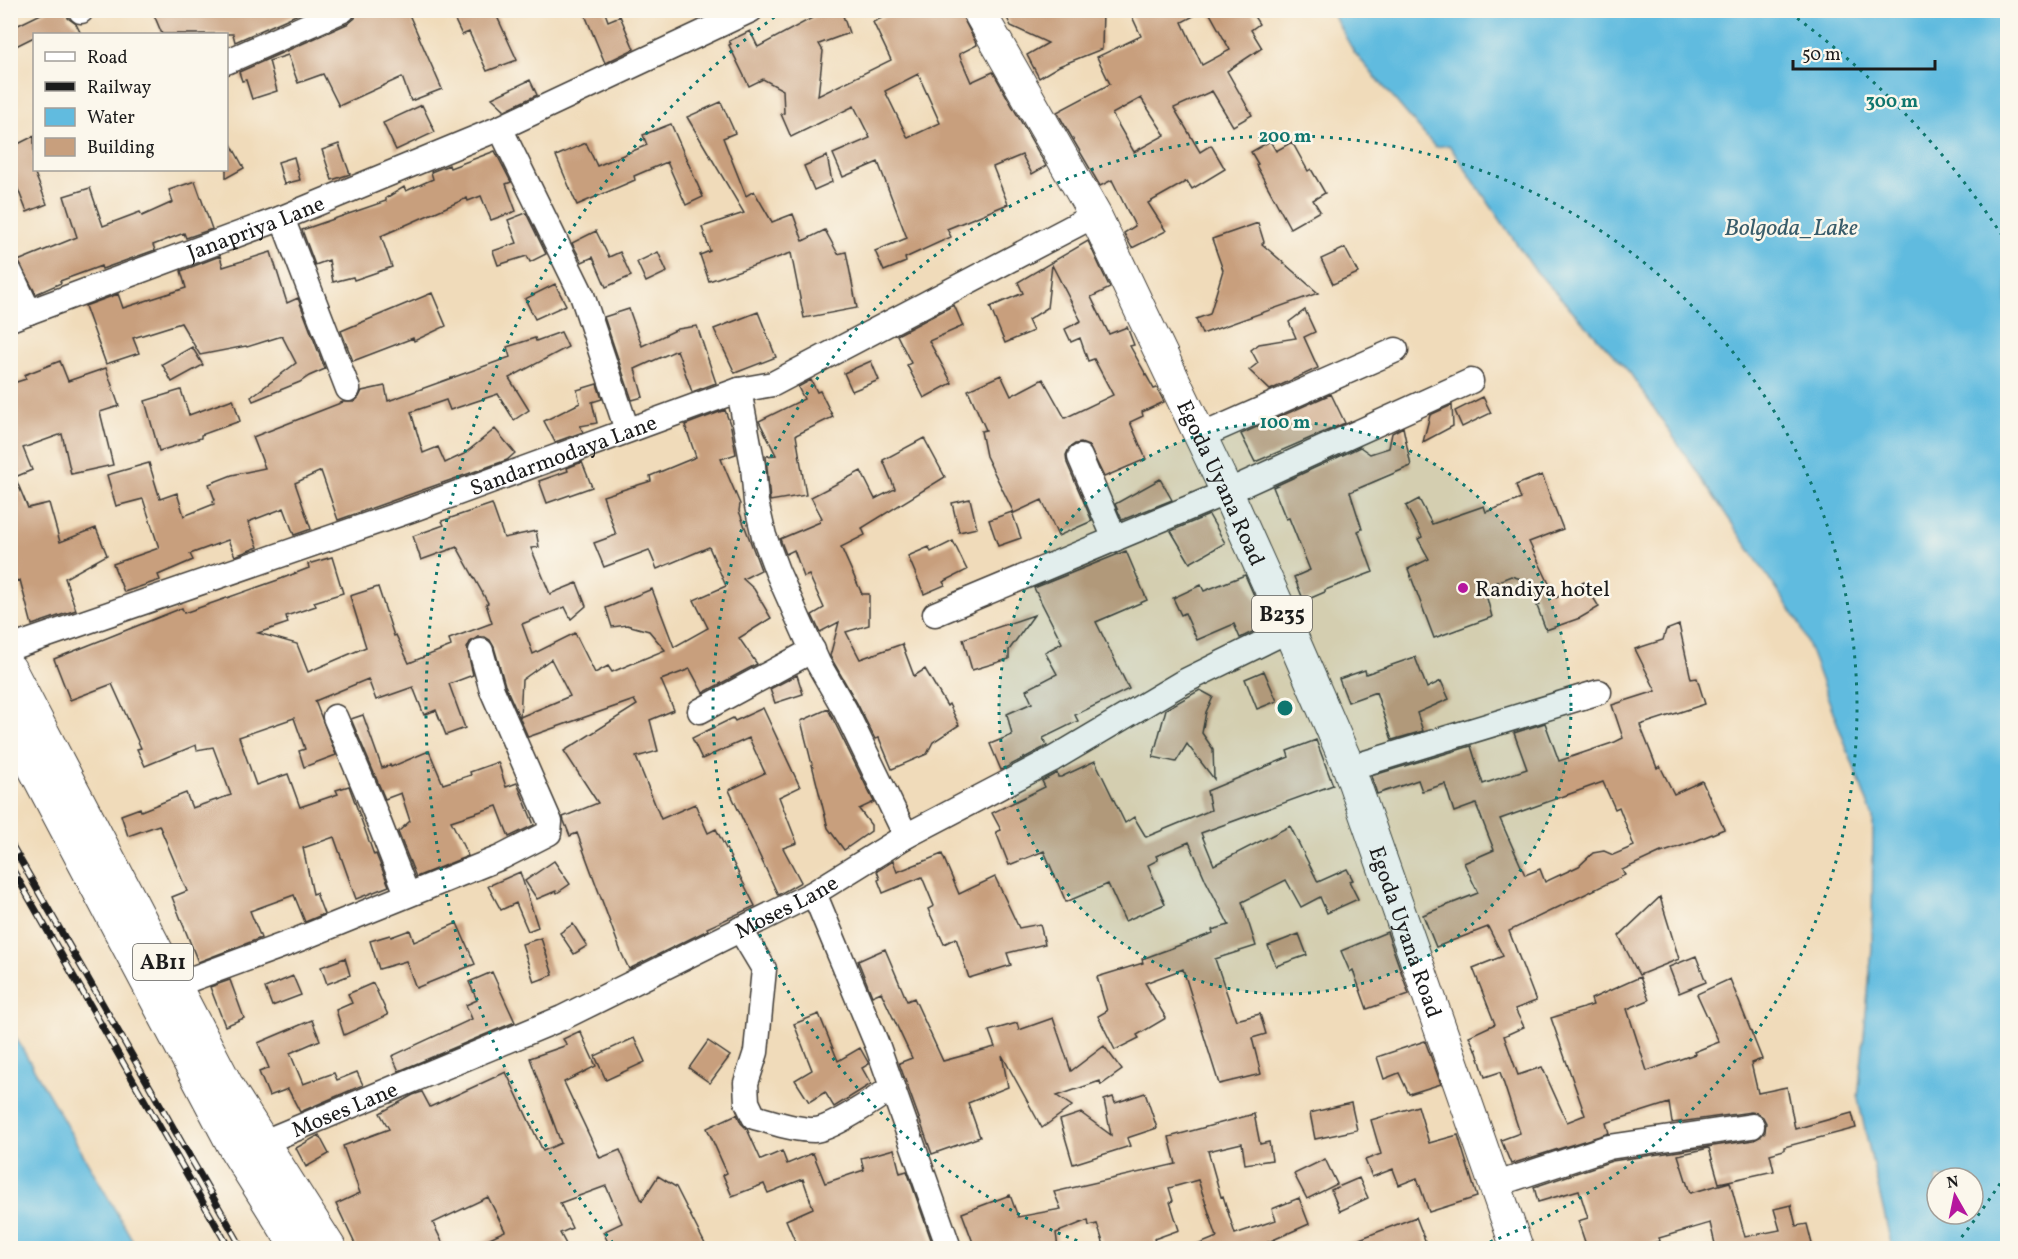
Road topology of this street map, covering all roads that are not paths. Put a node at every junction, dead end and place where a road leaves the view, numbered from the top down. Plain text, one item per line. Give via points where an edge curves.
1 (343, 10) edge
2 (751, 10) edge
3 (978, 10) edge
4 (228, 61) edge
5 (500, 128) junction
6 (1095, 215) junction
7 (282, 218) junction
8 (10, 272) edge
9 (20, 315) edge
10 (1396, 350) dead end
11 (1471, 381) dead end
12 (348, 389) dead end
13 (739, 390) junction
14 (627, 430) junction
15 (1201, 436) junction
16 (1080, 458) dead end
17 (1227, 492) junction
18 (1115, 539) junction
19 (935, 614) dead end
20 (1289, 630) junction
21 (10, 648) edge
22 (813, 650) junction
23 (481, 651) dead end
24 (10, 669) edge
25 (1599, 692) dead end
26 (700, 711) dead end
27 (335, 717) dead end
28 (10, 723) edge
29 (1349, 768) junction
30 (906, 836) junction
31 (814, 893) junction
32 (407, 894) junction
33 (740, 928) junction
34 (175, 985) junction
35 (892, 1087) junction
36 (1752, 1126) dead end
37 (264, 1142) junction
38 (1494, 1185) junction
39 (1509, 1246) edge
40 (297, 1248) edge
41 (330, 1248) edge
42 (949, 1248) edge

1 - 4 street
2 - 5 street, Janapriya Lane
3 - 6 main road, Egoda Uyana Road / B235
5 - 7 street, Janapriya Lane
5 - 14 street via 582,295
6 - 13 street, Sandarmodaya Lane via 773,384
6 - 15 main road, Egoda Uyana Road / B235
7 - 9 street, Janapriya Lane
7 - 12 street
8 - 9 street
10 - 15 street
11 - 17 street
13 - 14 street, Sandarmodaya Lane
13 - 22 street via 765,536
14 - 21 street, Sandarmodaya Lane via 411,510
15 - 17 main road, Egoda Uyana Road / B235
16 - 18 street
17 - 18 street
17 - 20 main road, Egoda Uyana Road / B235
18 - 19 street
20 - 29 main road, Egoda Uyana Road / B235
20 - 30 street, Moses Lane via 1183,682 1053,759
22 - 26 street
22 - 30 street
23 - 32 street via 492,690 550,822 549,832 502,857
24 - 34 main road, AB11
25 - 29 street
27 - 32 street
28 - 40 main road, AB11 via 235,1149
29 - 38 main road, Egoda Uyana Road / B235
30 - 31 street, Moses Lane
31 - 33 street, Moses Lane
31 - 35 street
32 - 34 street
33 - 35 street via 764,969 756,1052 746,1083 747,1102 754,1117 816,1130 849,1115
33 - 37 street, Moses Lane via 562,1018
34 - 37 main road, AB11 via 229,1089
35 - 42 street
36 - 38 street via 1610,1147
37 - 41 main road, AB11
38 - 39 main road, Egoda Uyana Road / B235

